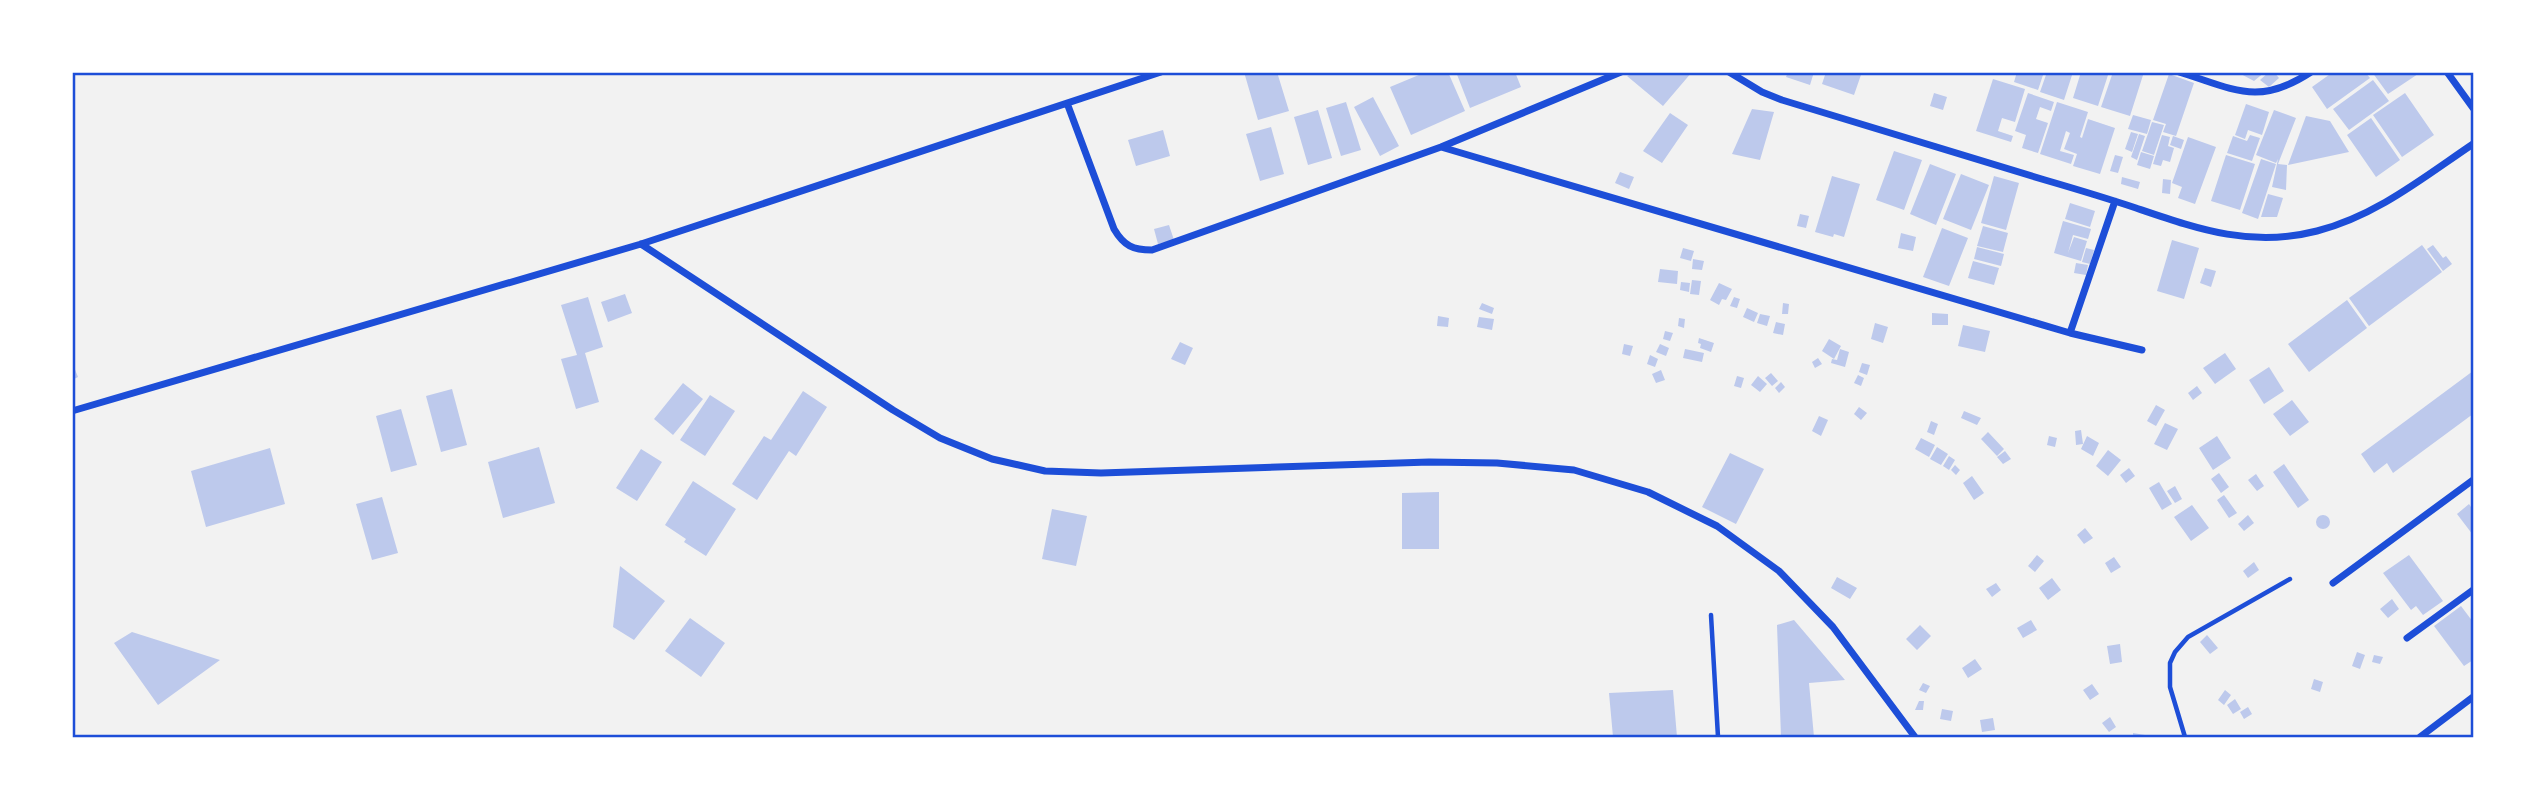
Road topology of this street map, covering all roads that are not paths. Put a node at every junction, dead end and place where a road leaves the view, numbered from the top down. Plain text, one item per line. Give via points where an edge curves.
1 (1161, 72) edge
2 (1621, 72) edge
3 (1729, 72) edge
4 (2179, 72) edge
5 (2311, 72) edge
6 (2447, 72) edge
7 (2300, 74) edge
8 (1067, 103) junction
9 (2473, 108) edge
10 (2473, 144) edge
11 (1441, 147) junction
12 (2115, 201) junction
13 (641, 244) junction
14 (2070, 333) junction
15 (2142, 350) dead end
16 (72, 411) edge
17 (2473, 480) edge
18 (2333, 583) dead end
19 (2473, 590) edge
20 (2407, 638) dead end
21 (2473, 697) edge
22 (1915, 737) edge
23 (2420, 737) edge

1 - 8 street
2 - 11 street
3 - 12 street via 1782,100
4 - 7 street via 2247,93 2285,87
5 - 7 street
6 - 9 street
8 - 11 street via 1114,229 1122,243 1136,250 1152,250
8 - 13 street
10 - 12 street via 2381,206 2315,232 2280,237 2210,232
11 - 14 street
12 - 14 street
13 - 16 street
13 - 22 street via 940,439 992,459 1045,471 1101,473 1497,463 1574,470 1648,492 1717,526 1779,571 1832,626
14 - 15 street
17 - 18 street
19 - 20 street
21 - 23 street

